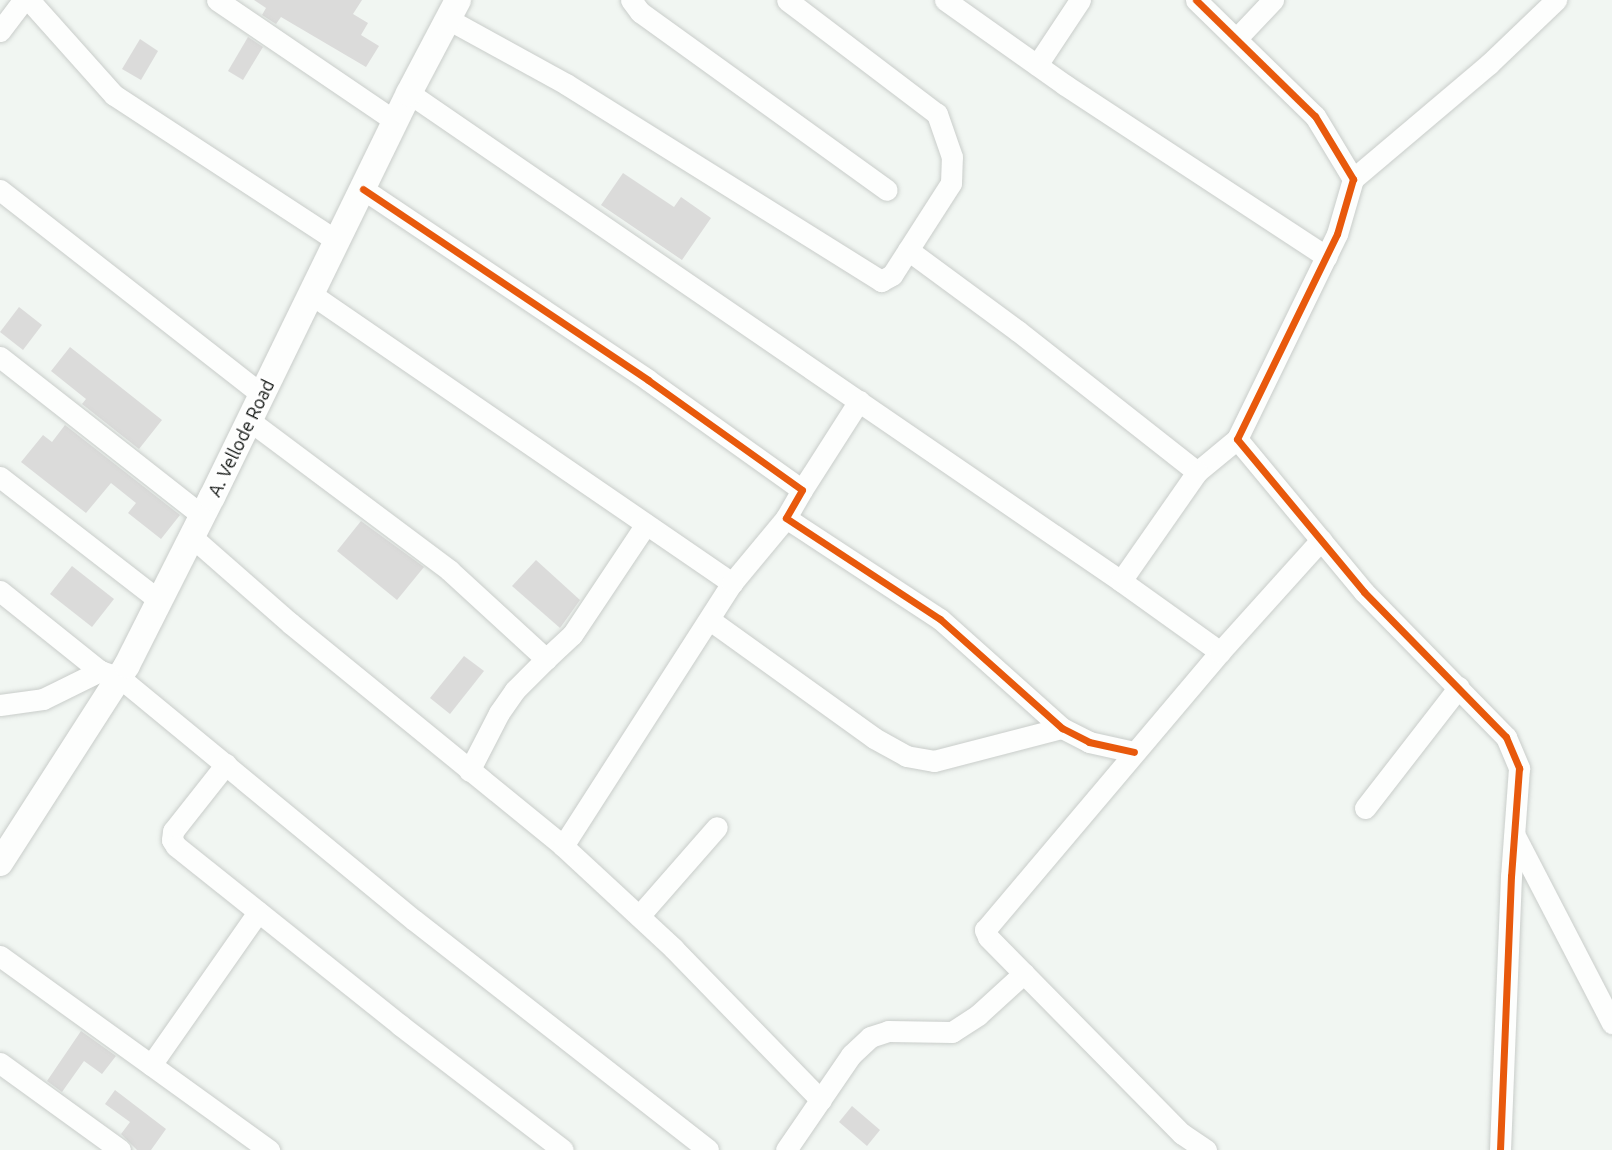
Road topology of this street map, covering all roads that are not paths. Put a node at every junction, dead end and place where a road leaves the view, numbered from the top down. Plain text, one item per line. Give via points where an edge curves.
1 (23, 0) edge
2 (29, 0) edge
3 (217, 0) edge
4 (631, 0) edge
5 (787, 0) edge
6 (945, 0) edge
7 (1080, 0) edge
8 (1196, 0) edge
9 (1273, 0) edge
10 (1556, 0) edge
11 (455, 5) edge
12 (0, 31) edge
13 (1236, 39) junction
14 (1037, 65) junction
15 (409, 93) junction
16 (395, 121) junction
17 (1353, 178) junction
18 (363, 189) junction
19 (0, 190) edge
20 (887, 190) dead end
21 (337, 241) junction
22 (908, 250) junction
23 (1326, 257) junction
24 (312, 294) junction
25 (0, 357) edge
26 (262, 395) junction
27 (859, 401) junction
28 (250, 421) junction
29 (1237, 439) junction
30 (1197, 472) junction
31 (0, 477) edge
32 (802, 490) junction
33 (786, 518) junction
34 (646, 524) junction
35 (198, 526) junction
36 (1321, 540) junction
37 (1121, 581) junction
38 (732, 583) junction
39 (0, 591) edge
40 (160, 601) junction
41 (710, 621) junction
42 (1220, 652) junction
43 (547, 659) junction
44 (109, 674) junction
45 (1459, 687) junction
46 (0, 705) edge
47 (1062, 728) junction
48 (1134, 752) junction
49 (226, 764) junction
50 (470, 771) junction
51 (1365, 808) dead end
52 (717, 827) dead end
53 (1514, 834) junction
54 (563, 846) junction
55 (0, 863) edge
56 (258, 912) junction
57 (639, 916) junction
58 (0, 956) edge
59 (1024, 973) junction
60 (1612, 1023) edge
61 (0, 1063) edge
62 (151, 1065) junction
63 (821, 1100) junction
64 (120, 1150) edge
65 (269, 1150) edge
66 (562, 1150) edge
67 (708, 1150) edge
68 (786, 1150) edge
69 (1206, 1150) edge
70 (1500, 1150) edge

1 - 12 street
2 - 21 street via 114,95
3 - 16 street
4 - 20 street via 640,12
5 - 22 street via 937,114 952,157 951,183
6 - 14 street
7 - 14 street
8 - 13 street
9 - 13 street
10 - 17 street via 1489,64
11 - 15 main road, A. Vellode Road
11 - 22 street via 566,84 869,275 881,281 891,275
13 - 17 street via 1315,116
14 - 23 street
15 - 16 main road, A. Vellode Road
15 - 27 street
16 - 18 main road, A. Vellode Road
17 - 23 street
18 - 21 main road, A. Vellode Road
18 - 32 street via 649,380
19 - 26 street
21 - 24 main road, A. Vellode Road
22 - 30 street
23 - 29 street
24 - 26 main road, A. Vellode Road
24 - 34 street
25 - 35 street
26 - 28 main road, A. Vellode Road
27 - 32 street
27 - 37 street
28 - 35 main road, A. Vellode Road
28 - 43 street via 449,570
29 - 30 street
29 - 36 street
30 - 37 street
31 - 40 street
32 - 33 street
33 - 38 street
33 - 47 street via 940,620
34 - 38 street
34 - 43 street via 572,635
35 - 40 main road, A. Vellode Road
35 - 50 street via 290,623
36 - 42 street
36 - 45 street via 1364,592
37 - 42 street
38 - 41 street
39 - 44 street
40 - 44 main road, A. Vellode Road
41 - 47 street via 906,757 934,761
41 - 54 street
42 - 48 street
43 - 50 street via 499,713
44 - 46 street via 43,699
44 - 49 street
44 - 55 main road, A. Vellode Road
45 - 51 street
45 - 53 street via 1506,737 1519,768
47 - 48 street via 1089,742
48 - 59 street via 985,929
49 - 56 street via 173,831 172,840
49 - 67 street via 414,920
50 - 54 street
52 - 57 street
53 - 60 street
53 - 70 street
54 - 57 street
56 - 62 street
56 - 66 street
57 - 63 street
58 - 62 street
59 - 63 street via 952,1032 888,1031 870,1037 851,1055
59 - 69 street via 1182,1134
61 - 64 street
62 - 65 street
63 - 68 street

